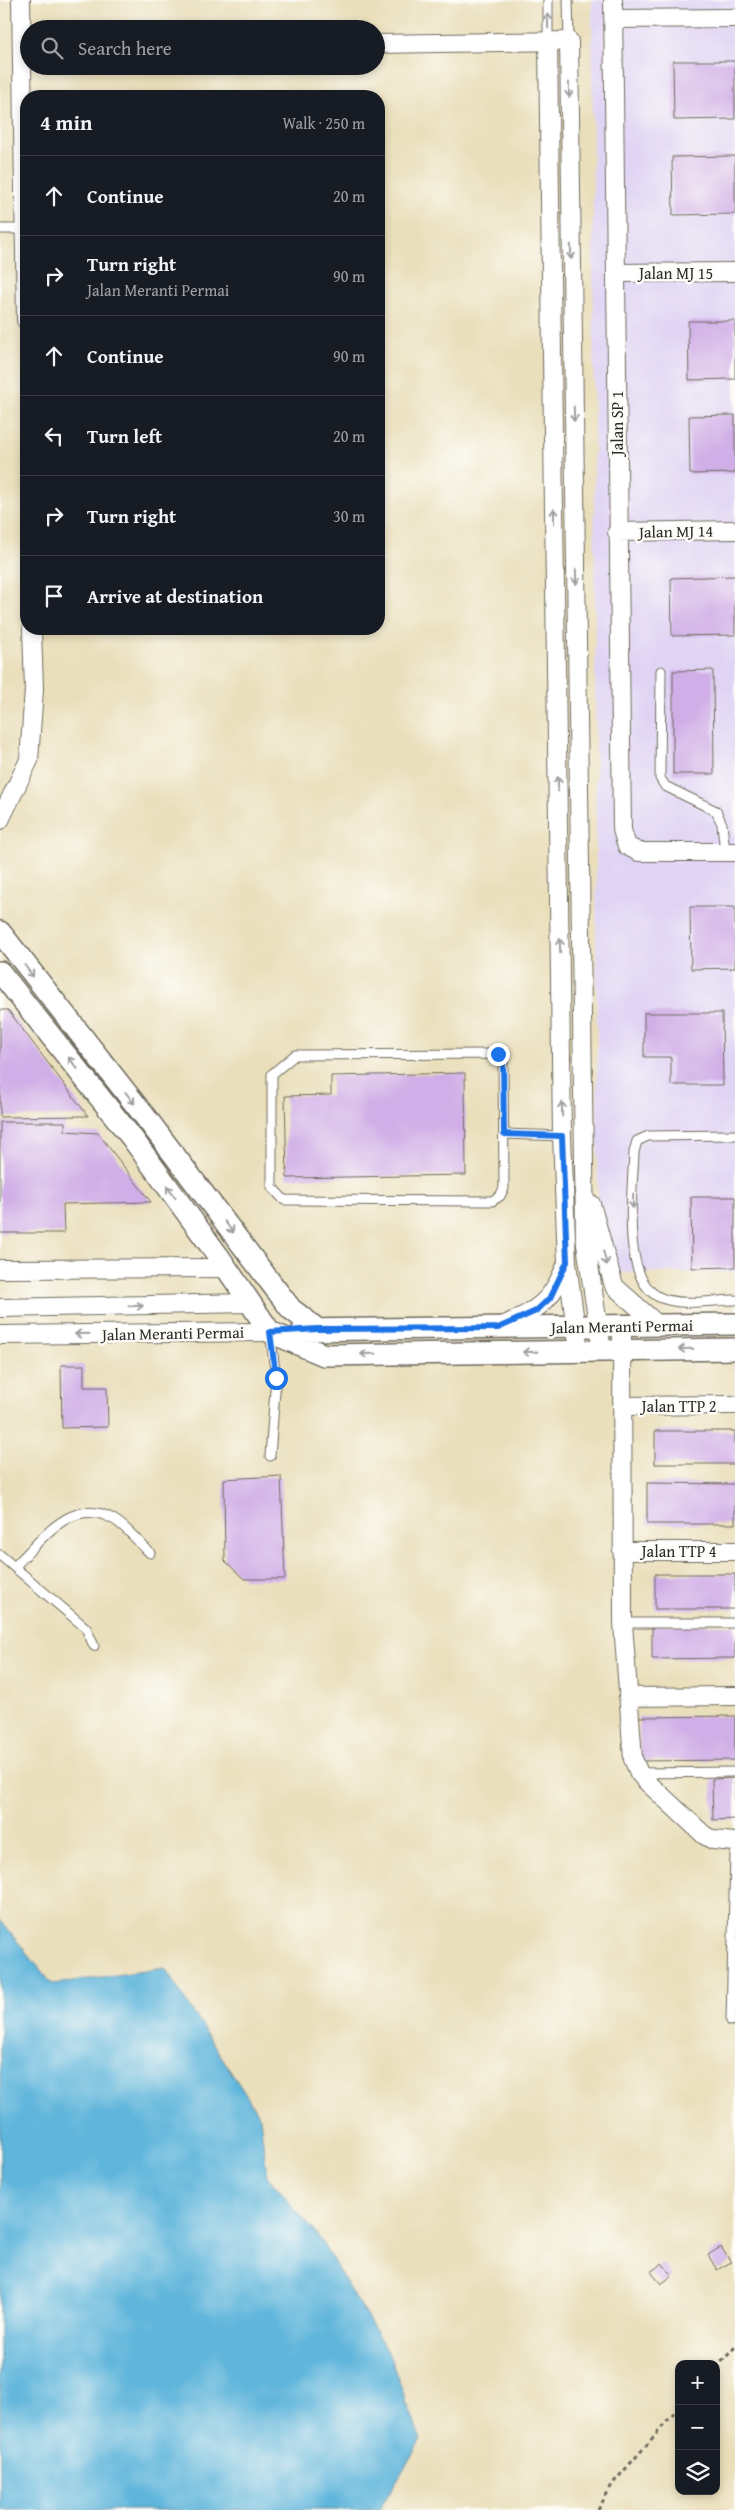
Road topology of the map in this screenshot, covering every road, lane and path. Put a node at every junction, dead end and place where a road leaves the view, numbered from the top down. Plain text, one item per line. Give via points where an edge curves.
1 (21, 0) edge
2 (548, 0) edge
3 (568, 0) edge
4 (613, 0) edge
5 (735, 18) edge
6 (614, 19) junction
7 (23, 20) edge
8 (548, 41) junction
9 (568, 41) junction
10 (385, 44) edge
11 (25, 75) edge
12 (25, 90) edge
13 (0, 229) edge
14 (20, 229) edge
15 (735, 272) edge
16 (617, 273) junction
17 (735, 530) edge
18 (618, 532) junction
19 (32, 635) edge
20 (661, 671) dead end
21 (0, 820) edge
22 (730, 852) edge
23 (0, 932) edge
24 (4, 981) edge
25 (504, 1134) junction
26 (735, 1135) edge
27 (562, 1136) junction
28 (584, 1177) junction
29 (567, 1262) junction
30 (227, 1268) junction
31 (0, 1269) edge
32 (735, 1300) edge
33 (250, 1303) junction
34 (0, 1308) edge
35 (735, 1324) edge
36 (658, 1325) junction
37 (576, 1326) junction
38 (598, 1326) junction
39 (622, 1326) junction
40 (498, 1328) junction
41 (317, 1329) junction
42 (270, 1332) junction
43 (0, 1335) edge
44 (735, 1349) edge
45 (579, 1351) junction
46 (612, 1351) junction
47 (622, 1406) junction
48 (735, 1406) edge
49 (270, 1456) dead end
50 (622, 1550) junction
51 (735, 1551) edge
52 (150, 1553) dead end
53 (0, 1556) edge
54 (14, 1567) junction
55 (623, 1622) junction
56 (735, 1623) edge
57 (94, 1646) dead end
58 (735, 1696) edge
59 (628, 1697) junction
60 (735, 1772) edge
61 (638, 1773) junction
62 (735, 1842) edge
63 (735, 1854) edge
64 (731, 2021) dead end
65 (735, 2347) edge
66 (720, 2364) edge
67 (675, 2413) edge
68 (598, 2510) edge

1 - 7 street
8 -> 2 lane
3 - 9 lane
4 - 6 street, Jalan SP 1
5 - 6 street
6 - 16 street, Jalan SP 1
8 - 9 street
8 - 10 street
27 -> 8 street
9 -> 28 street
11 - 12 street
13 - 14 lane
15 - 16 street, Jalan MJ 15
16 - 18 street, Jalan SP 1
17 - 18 street, Jalan MJ 14
18 - 22 street, Jalan SP 1 via 622,830 627,846 638,852
19 - 21 street via 34,689 29,760
20 - 22 lane via 660,778 665,786 716,811
23 -> 41 street via 291,1309
30 -> 24 street via 132,1138
25 - 25 lane via 503,1058 498,1054 295,1055 272,1074 272,1187 284,1200 492,1201 504,1188
25 - 27 lane
26 -> 32 lane via 648,1136 637,1141 634,1152 633,1247 638,1272 658,1296 676,1302
27 - 29 street
28 -> 36 street via 614,1286
28 - 38 street via 584,1238
29 - 37 street
29 - 40 street via 550,1298 536,1311
30 - 31 street
30 - 33 street
34 -> 33 street, Jalan Meranti Permai
33 - 42 street
35 - 36 street, Jalan Meranti Permai
36 - 39 street, Jalan Meranti Permai
37 - 38 street, Jalan Meranti Permai
37 - 40 street, Jalan Meranti Permai
37 - 45 street
38 - 39 street, Jalan Meranti Permai
38 - 46 street
39 - 46 street
40 - 41 street, Jalan Meranti Permai
41 - 42 street, Jalan Meranti Permai
42 -> 43 street, Jalan Meranti Permai
45 -> 42 street via 324,1355
42 - 49 lane via 276,1378
44 -> 46 street
45 - 46 street
46 - 47 street
47 - 48 street, Jalan TTP 2
47 - 50 street
50 - 51 street, Jalan TTP 4
50 - 55 street
52 - 54 lane via 114,1519 82,1512 61,1522
53 - 54 lane
54 - 57 lane via 86,1628
55 - 56 lane
55 - 59 street
58 - 59 street
59 - 61 street via 633,1759
60 - 61 lane
61 - 62 street via 704,1835 713,1840
63 - 64 lane
65 - 66 path
67 - 68 path via 613,2483

